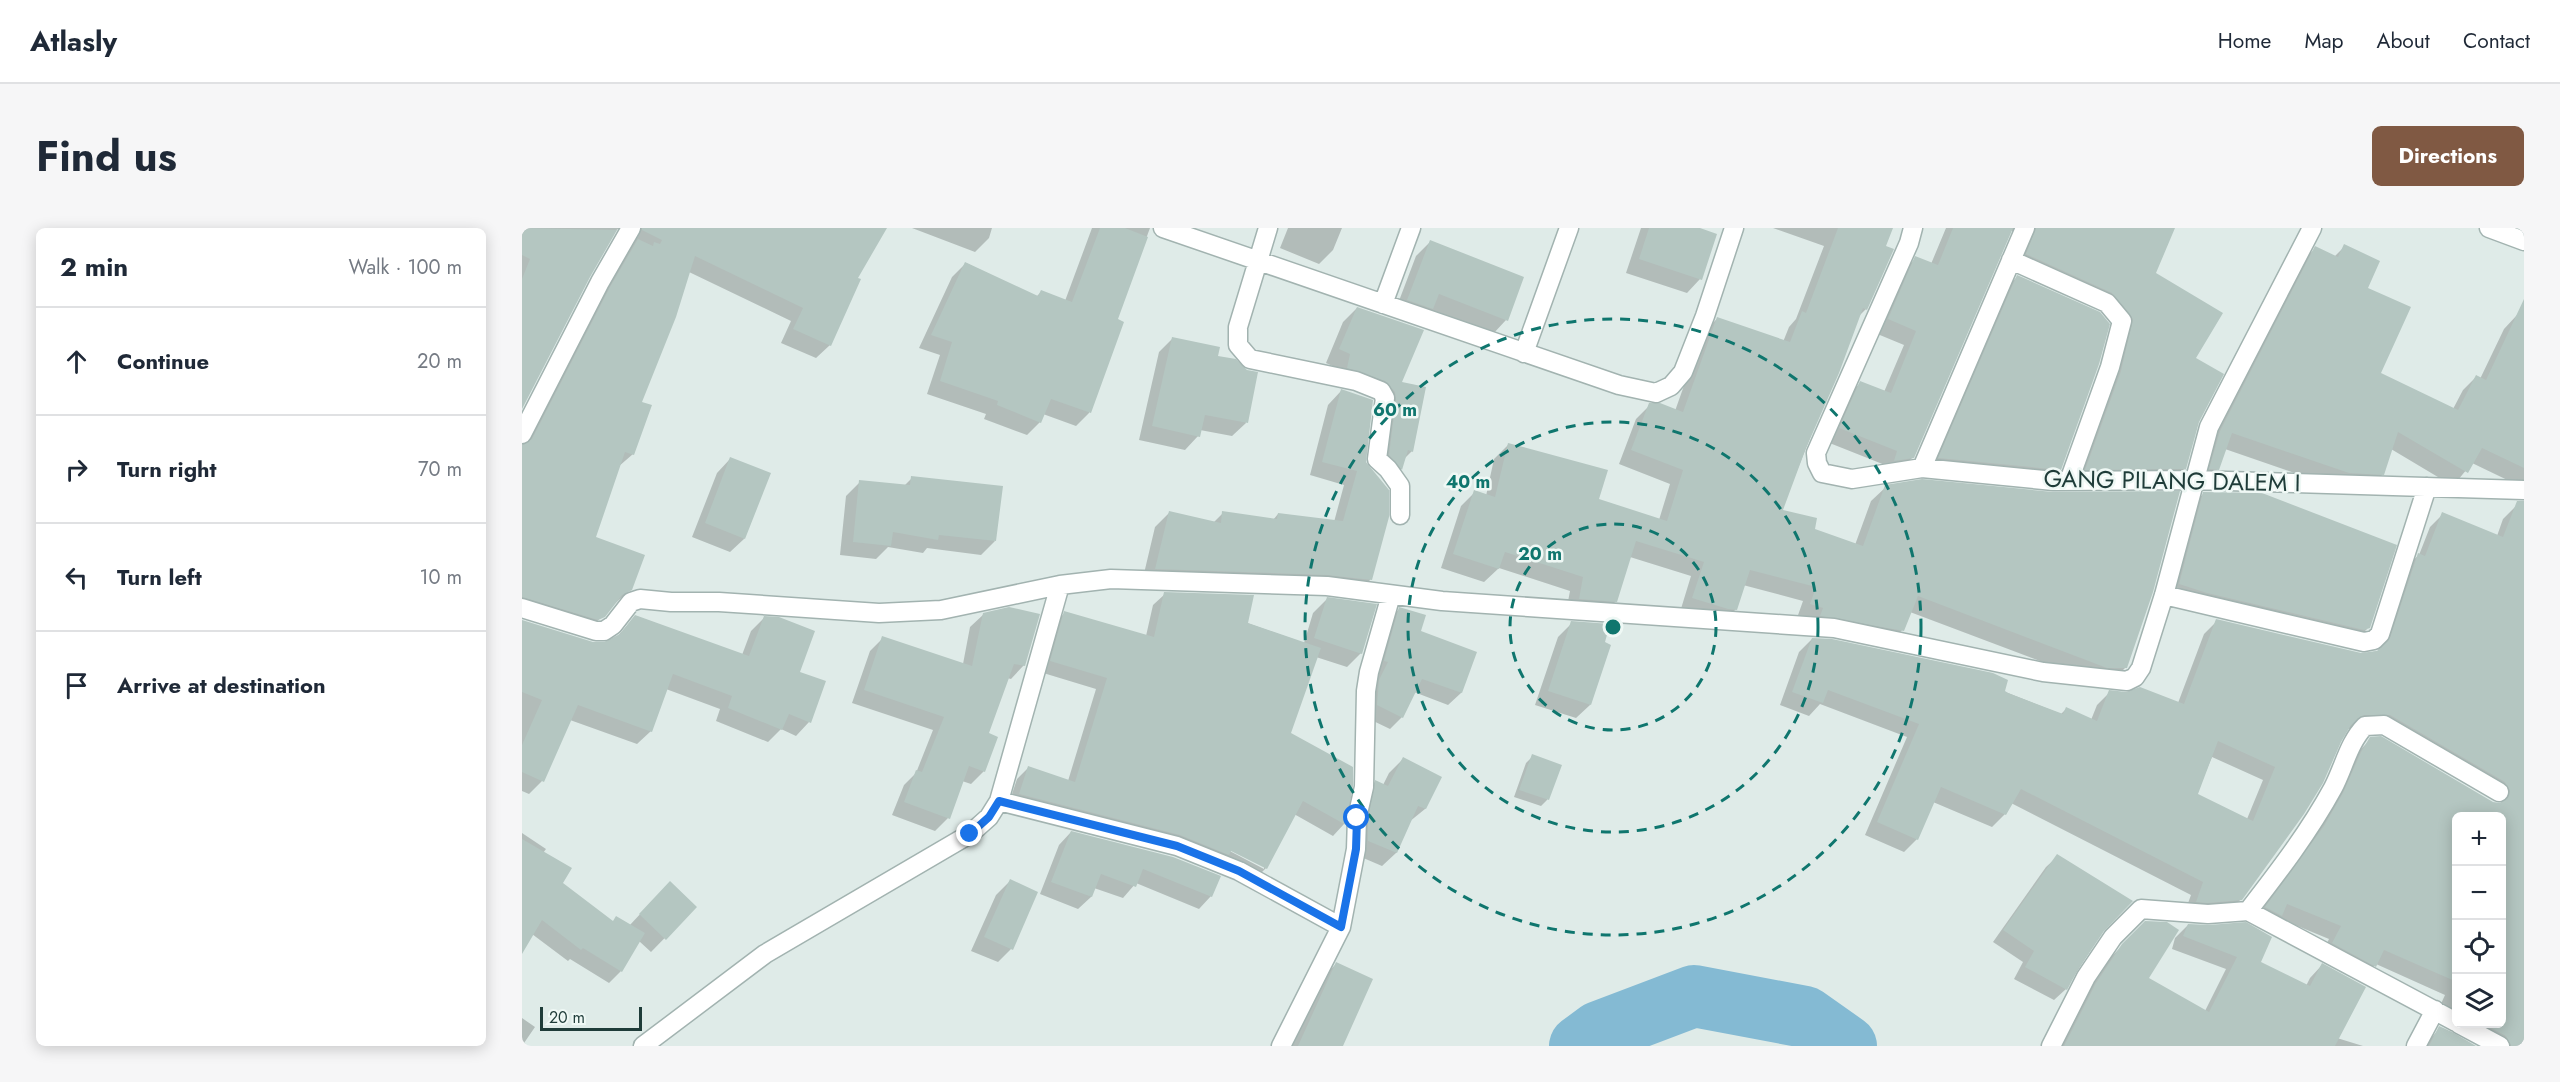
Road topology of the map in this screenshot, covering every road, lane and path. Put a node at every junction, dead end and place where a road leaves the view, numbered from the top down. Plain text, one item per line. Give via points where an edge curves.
1 (631, 228) edge
2 (1163, 228) edge
3 (1268, 228) edge
4 (1412, 228) edge
5 (1569, 228) edge
6 (1734, 228) edge
7 (1913, 228) edge
8 (2025, 228) edge
9 (2312, 228) edge
10 (2489, 228) edge
11 (2524, 241) edge
12 (2012, 260) junction
13 (1257, 261) junction
14 (1383, 304) junction
15 (1524, 353) junction
16 (522, 434) edge
17 (1922, 468) junction
18 (2193, 480) junction
19 (2069, 481) junction
20 (2427, 487) junction
21 (2524, 490) edge
22 (1400, 515) dead end
23 (1060, 585) junction
24 (1391, 595) junction
25 (2164, 595) junction
26 (522, 608) edge
27 (2499, 792) dead end
28 (999, 801) junction
29 (2248, 911) junction
30 (1341, 927) junction
31 (2435, 1010) junction
32 (2452, 1020) edge
33 (2467, 1028) edge
34 (643, 1046) edge
35 (1281, 1046) edge
36 (2051, 1046) edge
37 (2416, 1046) edge
38 (2500, 1046) edge

1 - 16 street
2 - 13 street
3 - 13 street
4 - 14 street
5 - 15 street
6 - 15 street via 1683,372 1671,386 1656,393 1619,385
7 - 17 street, GANG PILANG DALEM I via 1816,453 1822,473 1851,479
8 - 12 street
9 - 18 street via 2209,427
10 - 11 street
12 - 17 street
12 - 19 street via 2107,303 2122,321 2110,367
13 - 14 street
13 - 22 street via 1238,327 1238,345 1250,359 1356,381 1381,391 1385,398 1377,459 1400,486
14 - 15 street
17 - 19 street, GANG PILANG DALEM I
18 - 19 street, GANG PILANG DALEM I
18 - 20 street, GANG PILANG DALEM I
18 - 25 street
20 - 21 street, GANG PILANG DALEM I
20 - 25 street via 2380,634 2374,640 2364,642
23 - 24 street via 1111,579 1327,586
23 - 26 street via 941,610 879,614 640,599 631,602 613,626 604,631
23 - 28 street
24 - 25 street via 1834,628 2043,672 2127,681 2135,678 2141,668
24 - 30 street via 1366,691 1364,788
27 - 29 street via 2384,725 2365,726 2304,838
28 - 30 street via 1177,846 1239,871
28 - 34 street via 989,817 970,834 765,954
29 - 31 street
29 - 36 street via 2208,914 2141,909 2113,938 2086,977
30 - 35 street
31 - 32 street
31 - 37 street
33 - 38 street

